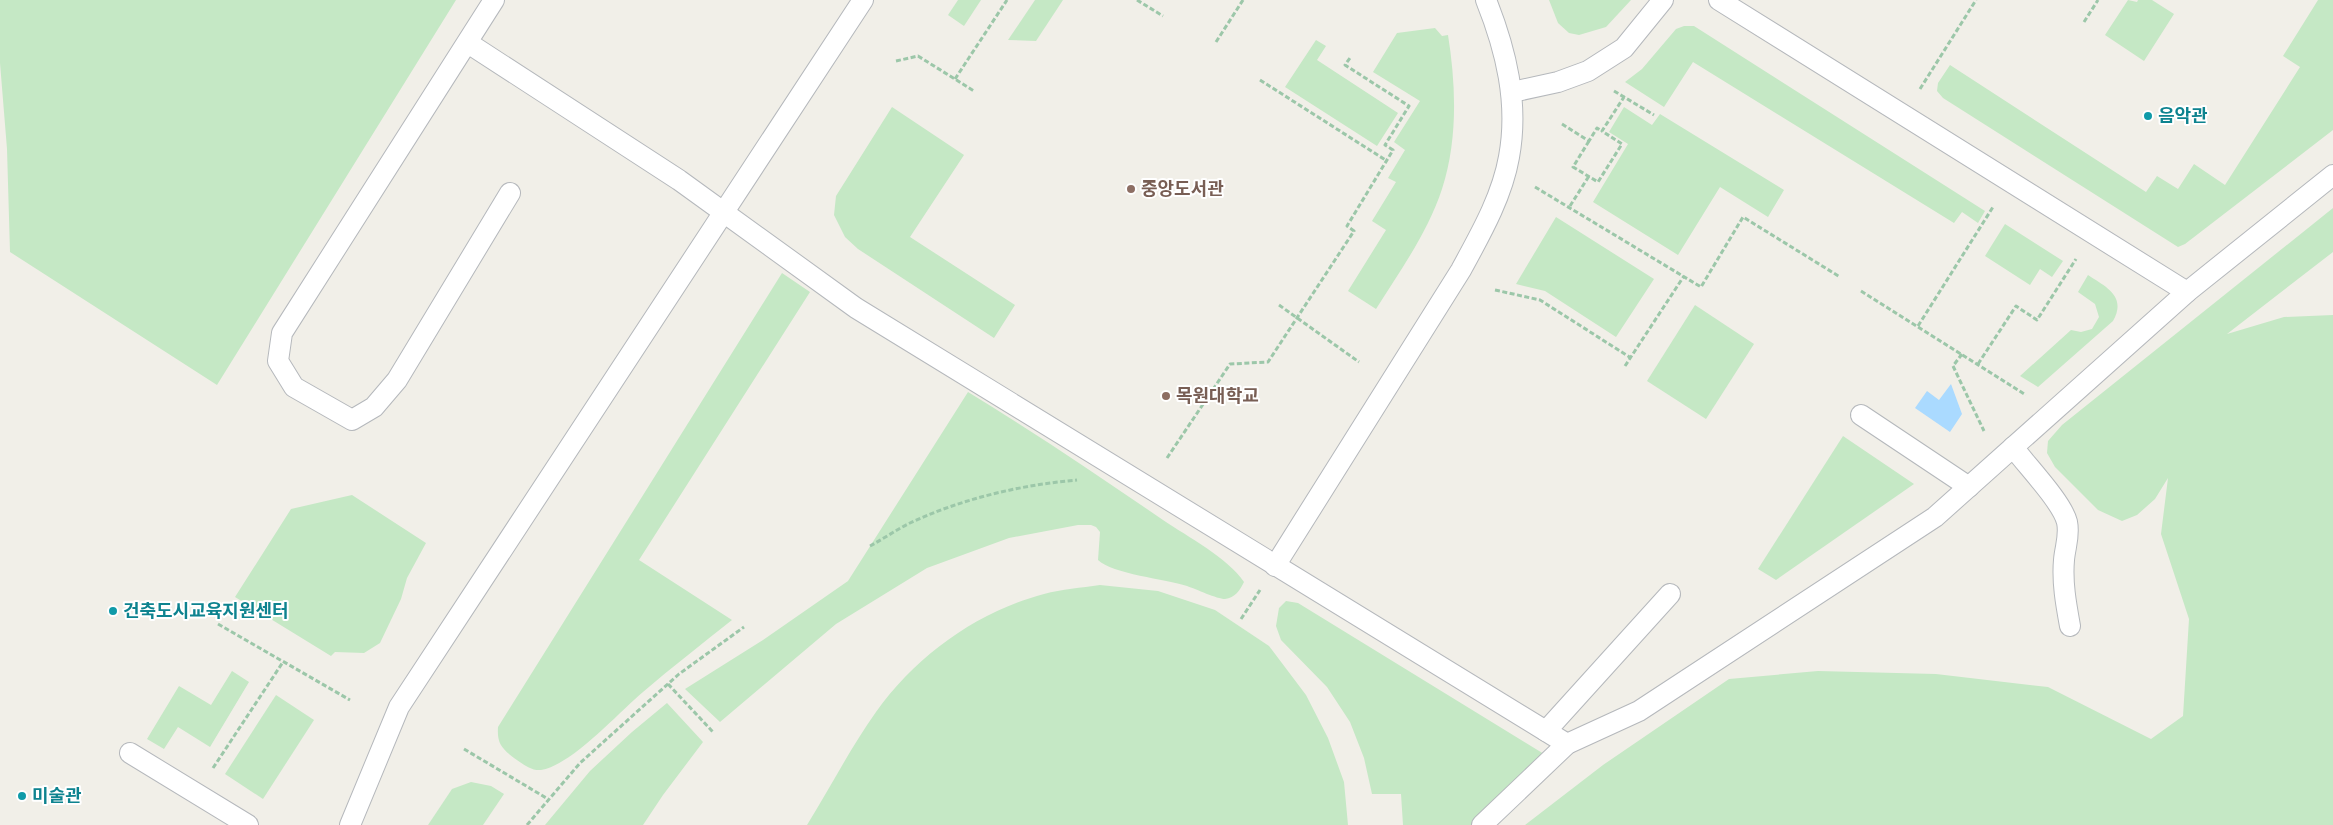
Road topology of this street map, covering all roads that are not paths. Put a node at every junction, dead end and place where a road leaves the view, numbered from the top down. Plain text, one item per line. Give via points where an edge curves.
1 (494, 0) edge
2 (863, 0) edge
3 (1486, 0) edge
4 (1663, 0) edge
5 (1720, 0) edge
6 (468, 44) junction
7 (1512, 92) junction
8 (2333, 175) edge
9 (510, 193) dead end
10 (724, 212) junction
11 (2187, 292) junction
12 (1861, 415) dead end
13 (2013, 447) junction
14 (1969, 487) junction
15 (1275, 566) junction
16 (1670, 594) dead end
17 (2070, 626) dead end
18 (1546, 731) junction
19 (1567, 744) junction
20 (130, 753) dead end
21 (248, 825) edge
22 (350, 825) edge
23 (1482, 825) edge

1 - 6 lane
2 - 10 lane
3 - 7 lane via 1498,28
4 - 7 lane via 1624,48 1588,71 1558,82
5 - 11 lane
6 - 9 lane via 282,333 278,361 294,387 352,420 374,407 397,380
6 - 10 lane
7 - 15 lane via 1509,158 1484,228 1461,270
8 - 11 lane
10 - 15 lane via 856,308
10 - 22 lane via 399,707
11 - 13 lane
12 - 14 lane
13 - 14 lane
13 - 17 lane via 2058,502 2067,522 2064,586
14 - 19 lane via 1935,517 1639,711
15 - 18 lane
16 - 18 lane
18 - 19 lane
19 - 23 lane
20 - 21 lane

